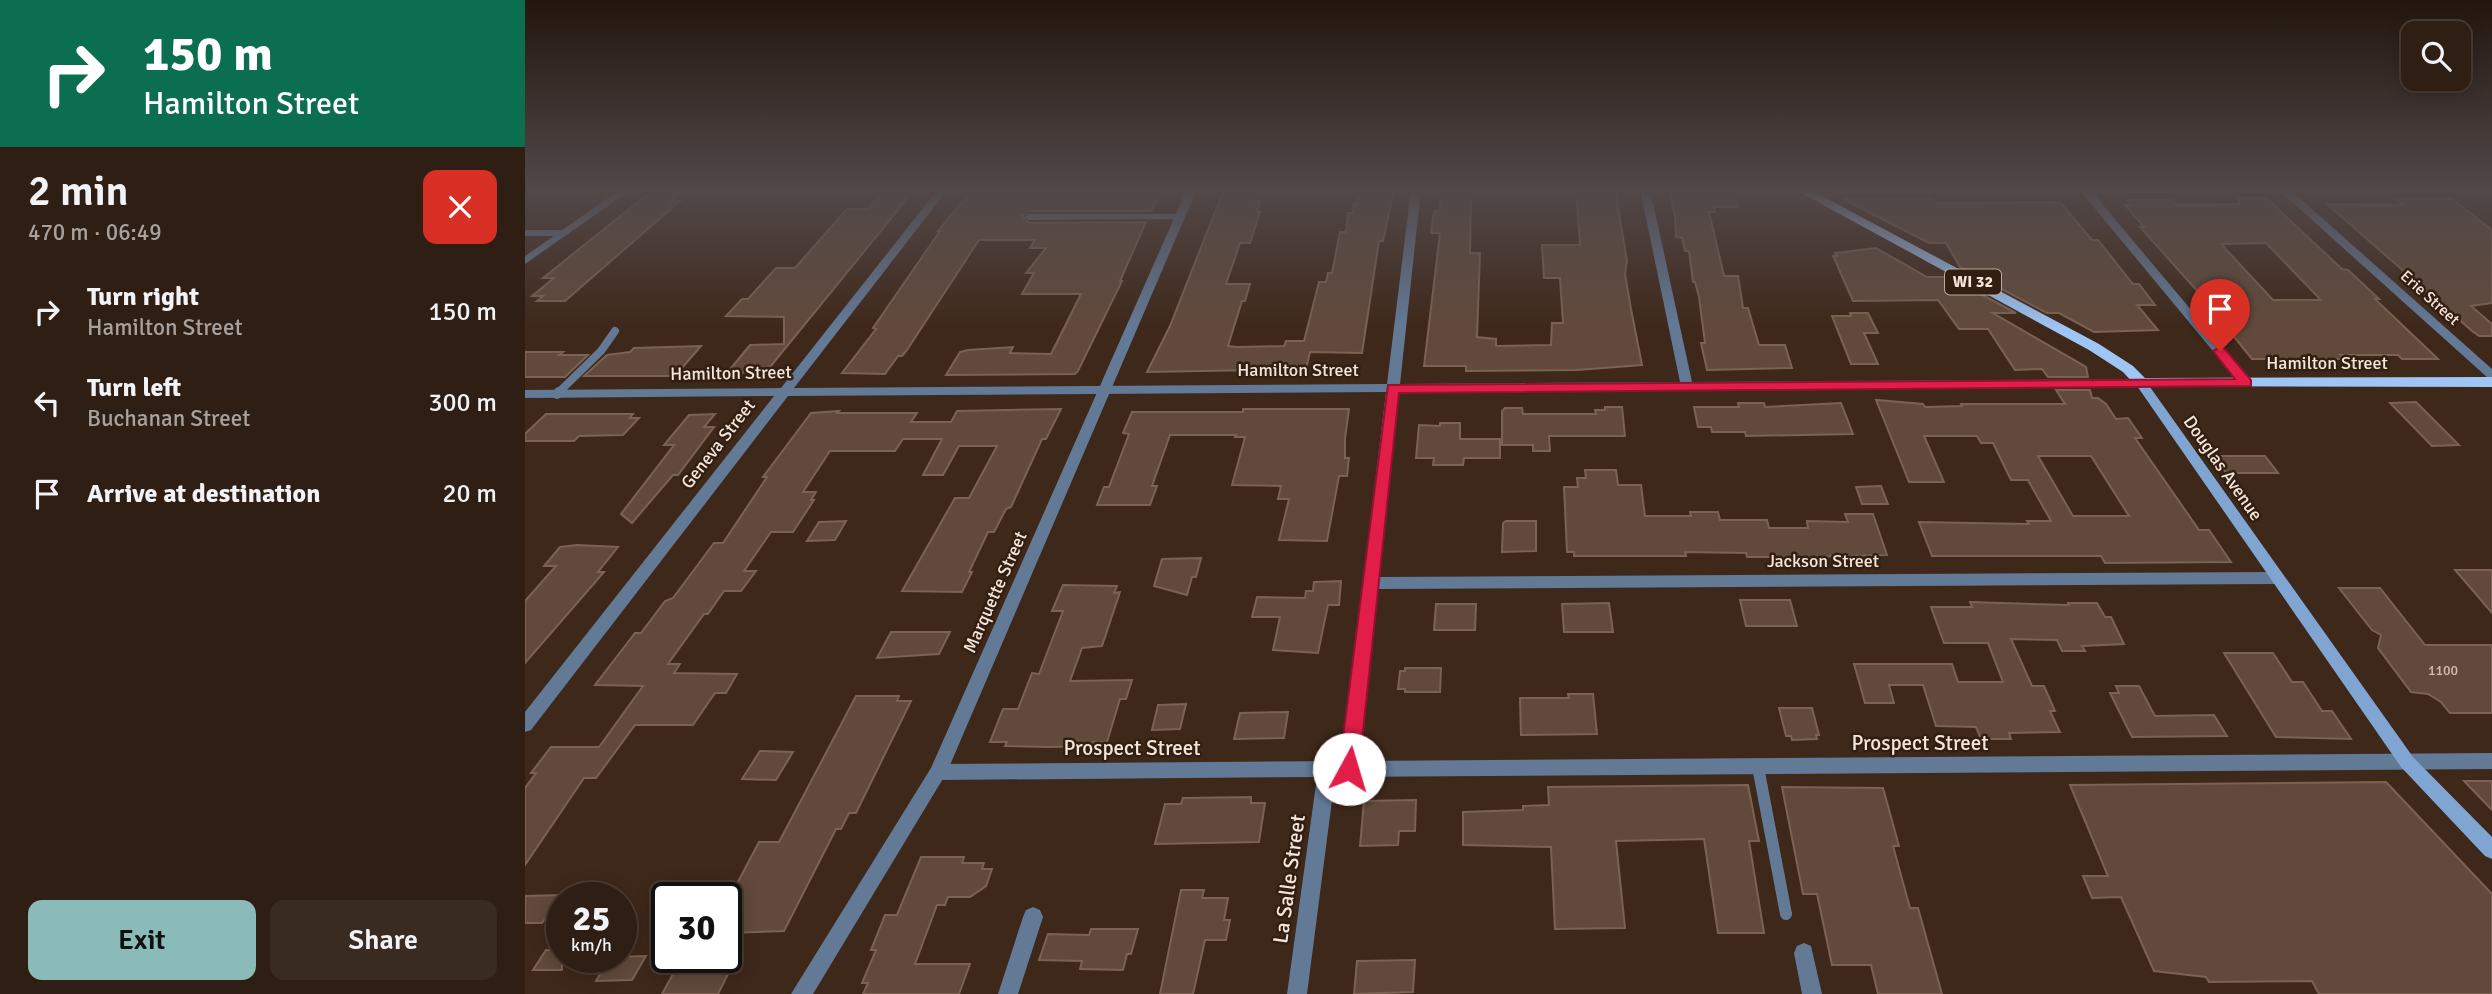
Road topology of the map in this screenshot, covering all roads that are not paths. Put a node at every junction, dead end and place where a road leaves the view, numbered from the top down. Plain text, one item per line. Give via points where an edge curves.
1 (562, 235) edge
2 (906, 235) edge
3 (1171, 235) edge
4 (1411, 235) edge
5 (1655, 235) edge
6 (1887, 235) edge
7 (2123, 235) edge
8 (2336, 235) edge
9 (525, 261) edge
10 (615, 331) dead end
11 (2492, 375) edge
12 (2492, 382) edge
13 (2141, 383) junction
14 (2246, 383) junction
15 (1687, 387) junction
16 (1393, 388) junction
17 (1104, 390) junction
18 (784, 391) junction
19 (525, 394) edge
20 (557, 394) junction
21 (2276, 578) junction
22 (1371, 583) junction
23 (525, 725) edge
24 (2492, 761) edge
25 (2407, 762) junction
26 (1758, 766) junction
27 (1327, 769) junction
28 (1349, 769) junction
29 (938, 772) junction
30 (2492, 850) edge
31 (1786, 914) dead end
32 (1033, 917) dead end
33 (1804, 953) dead end
34 (801, 994) edge
35 (1008, 994) edge
36 (1297, 994) edge
37 (1812, 994) edge

1 - 9 street
2 - 18 street, Geneva Street
3 - 17 street, Marquette Street
4 - 16 street
5 - 15 street
6 - 13 main road, Douglas Avenue / WI 32 via 2094,346
7 - 14 street
8 - 11 street, Erie Street
10 - 20 lane
12 - 14 main road, Hamilton Street
13 - 14 main road, Hamilton Street
13 - 15 street, Hamilton Street
13 - 21 main road, Douglas Avenue
15 - 16 street, Hamilton Street
16 - 17 street, Hamilton Street
16 - 22 street
17 - 18 street, Hamilton Street
17 - 29 street, Marquette Street
18 - 20 street, Hamilton Street
18 - 23 street, Geneva Street
19 - 20 street, Hamilton Street
21 - 22 street, Jackson Street
21 - 25 main road, Douglas Avenue
22 - 28 street
24 - 25 street, Prospect Street
25 - 26 street, Prospect Street
25 - 30 main road, Douglas Avenue
26 - 28 street, Prospect Street
26 - 31 lane
27 - 28 street, Prospect Street
27 - 29 street, Prospect Street
27 - 36 street, La Salle Street
29 - 34 street, Marquette Street
32 - 35 street
33 - 37 street

